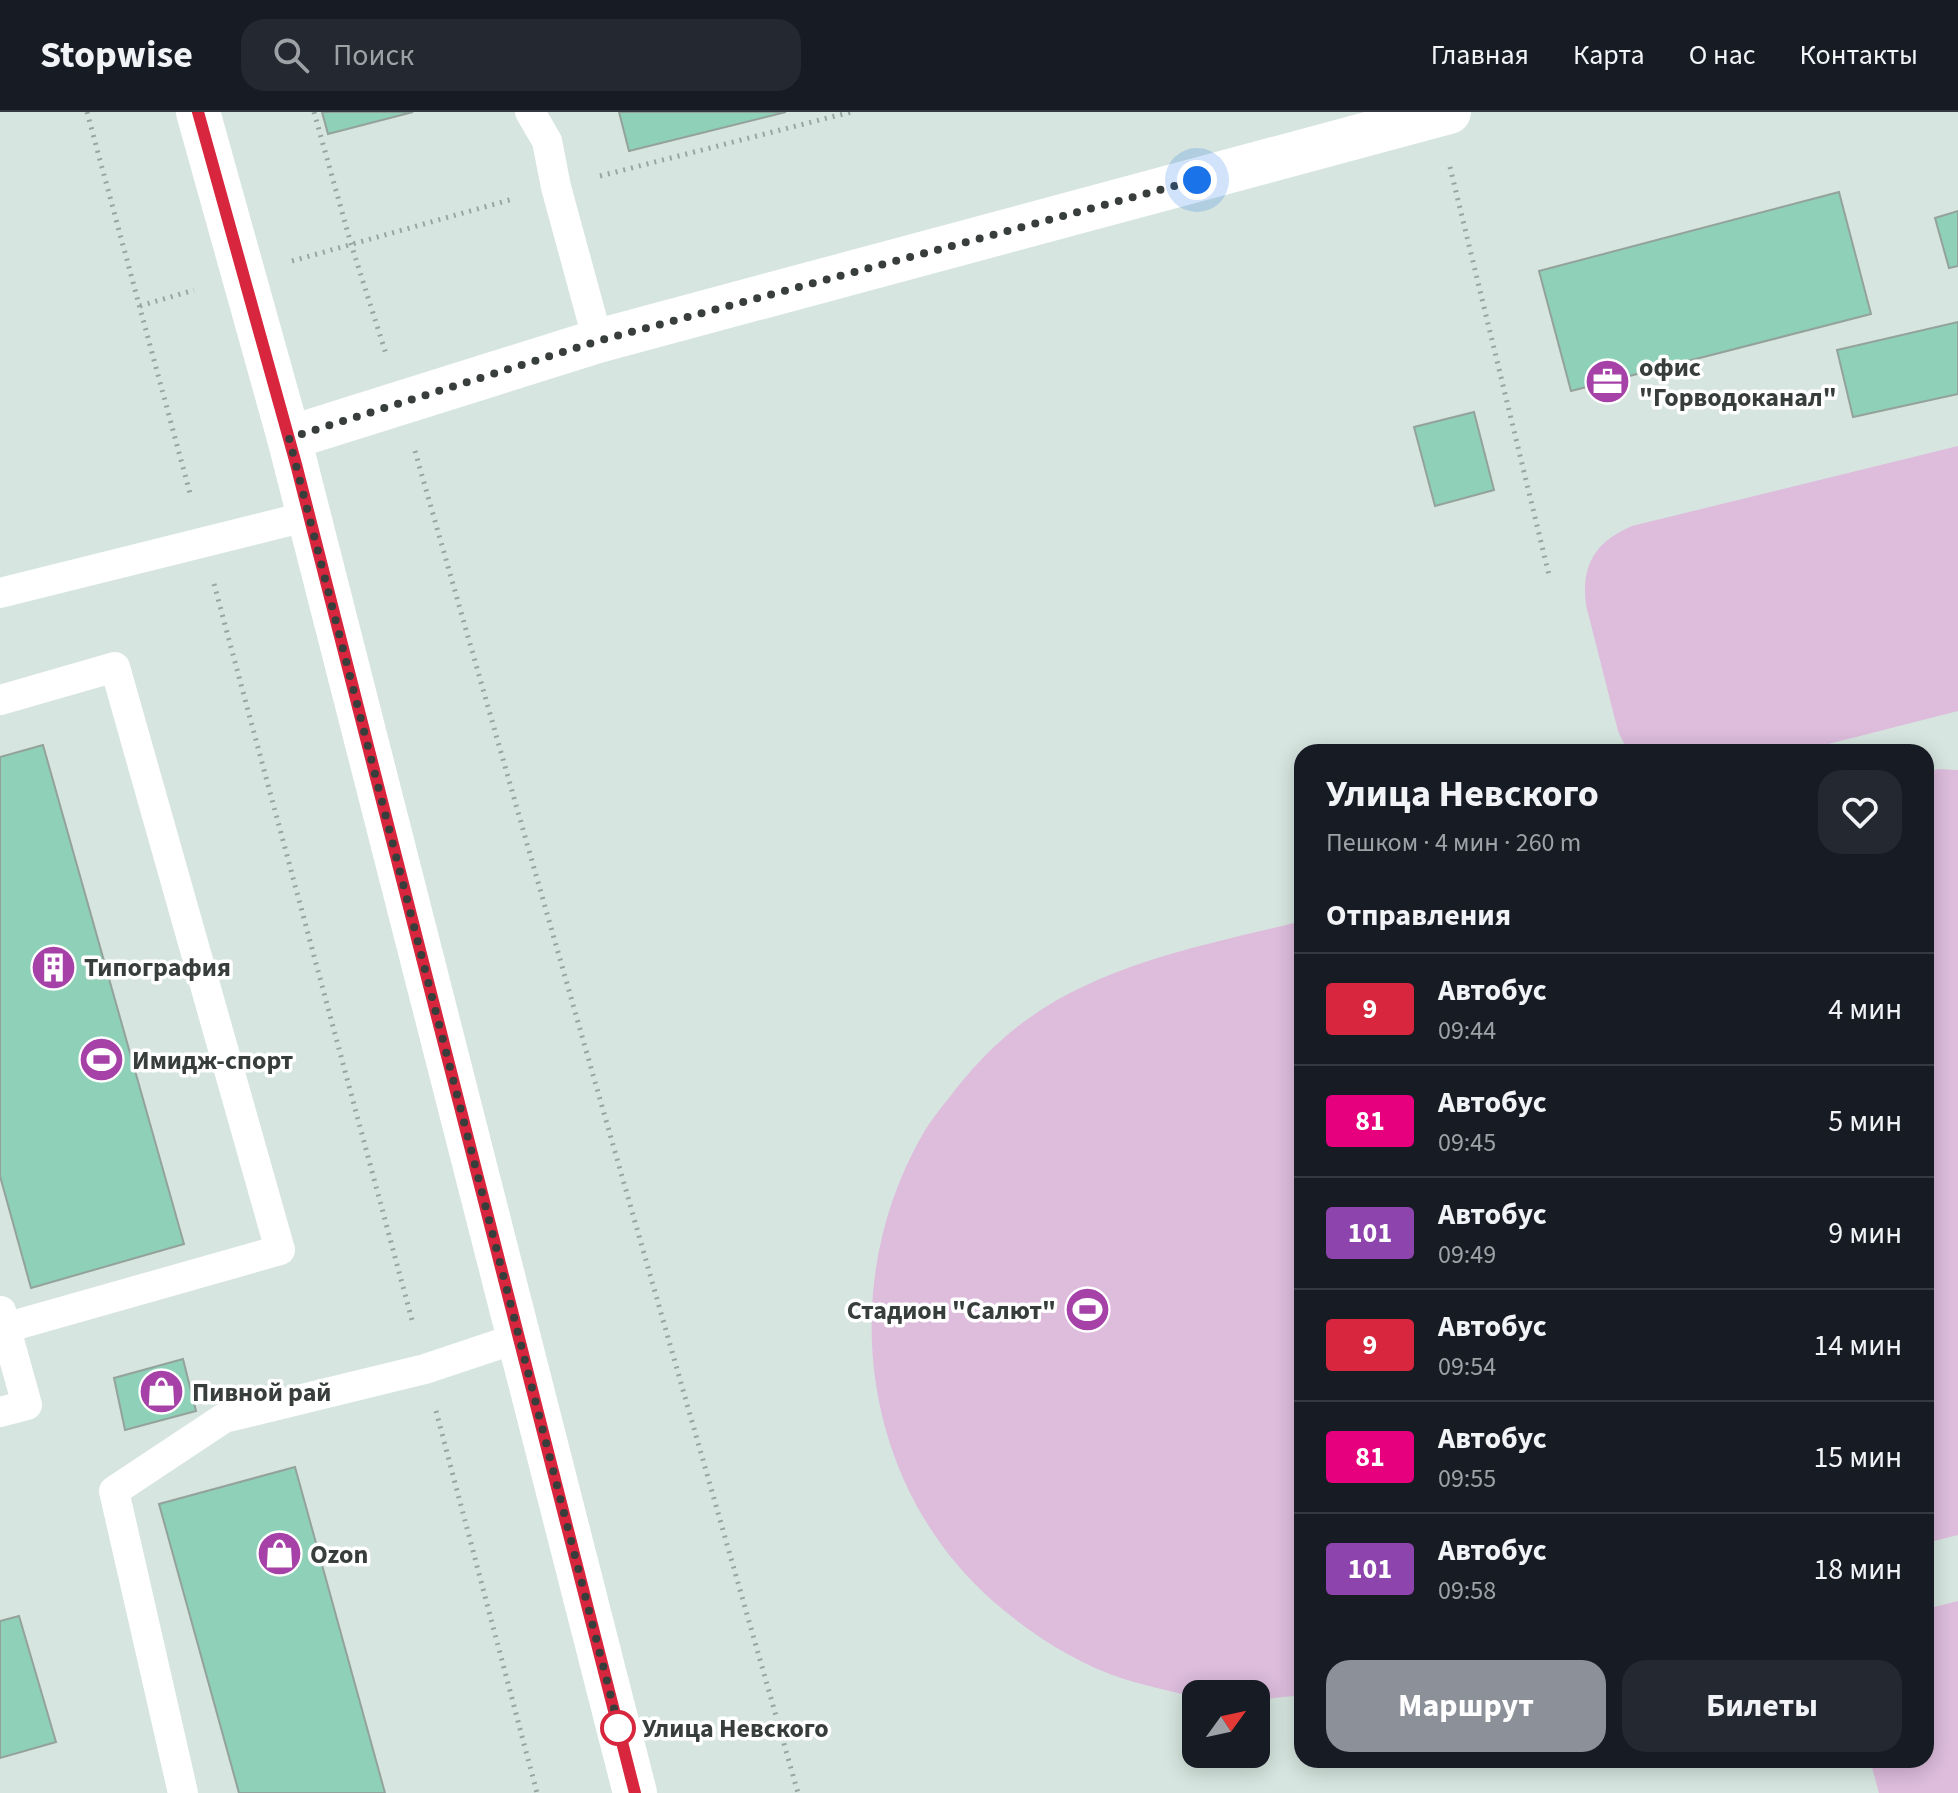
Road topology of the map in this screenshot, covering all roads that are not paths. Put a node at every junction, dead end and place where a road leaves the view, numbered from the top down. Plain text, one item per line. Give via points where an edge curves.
1 (198, 112) edge
2 (530, 112) edge
3 (1443, 114) edge
4 (546, 126) edge
5 (598, 341) junction
6 (289, 438) junction
7 (309, 516) junction
8 (0, 593) edge
9 (0, 700) edge
10 (3, 1319) edge
11 (518, 1338) junction
12 (0, 1412) edge
13 (183, 1793) edge
14 (635, 1793) edge

1 - 6 street
2 - 4 lane
3 - 5 street
4 - 5 lane via 556,187
5 - 6 street
6 - 7 street
7 - 8 lane
7 - 11 street
9 - 10 lane via 115,667 280,1250
10 - 12 lane via 27,1405
11 - 13 lane via 425,1369 224,1418 114,1491
11 - 14 street

